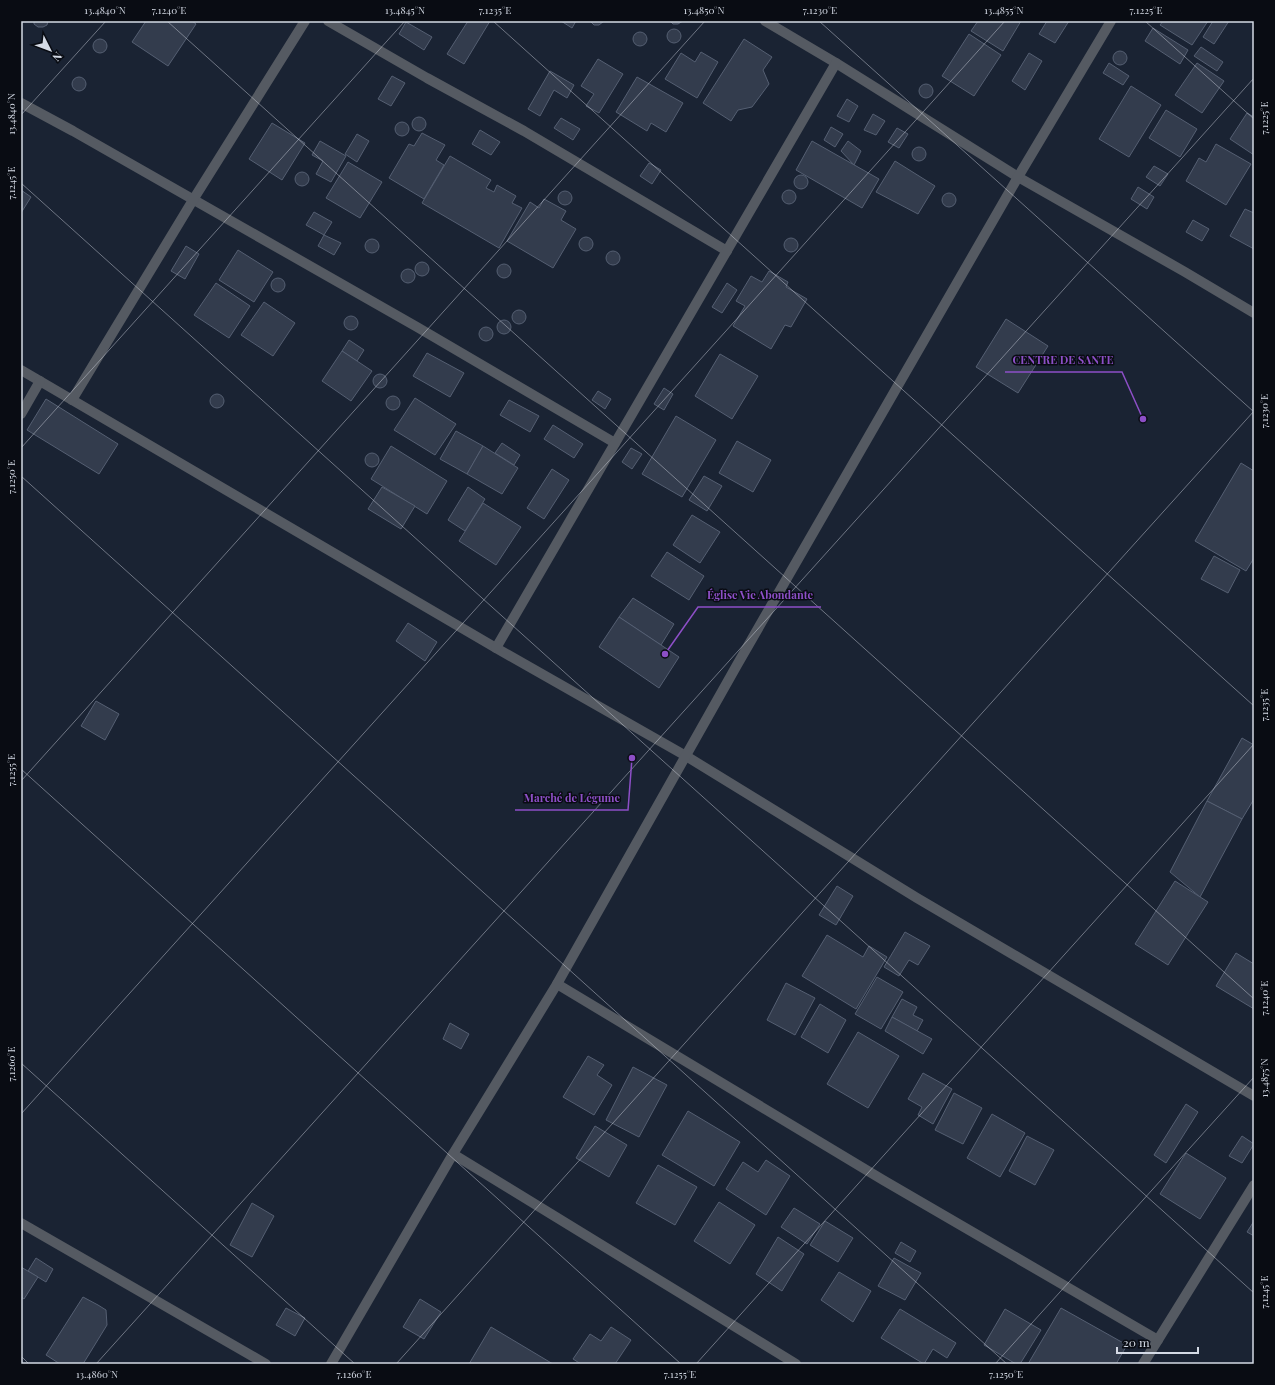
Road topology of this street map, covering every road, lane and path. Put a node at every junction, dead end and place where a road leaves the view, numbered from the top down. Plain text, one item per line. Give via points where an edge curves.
1 (305, 21) edge
2 (328, 21) edge
3 (765, 21) edge
4 (1111, 21) edge
5 (836, 63) junction
6 (21, 103) edge
7 (1018, 177) junction
8 (193, 200) junction
9 (727, 251) junction
10 (1254, 313) edge
11 (21, 370) edge
12 (40, 381) junction
13 (72, 400) junction
14 (21, 414) edge
15 (615, 443) junction
16 (496, 648) junction
17 (686, 756) junction
18 (557, 984) junction
19 (1254, 1096) edge
20 (453, 1154) junction
21 (1254, 1185) edge
22 (21, 1222) edge
23 (1158, 1340) junction
24 (266, 1364) edge
25 (331, 1364) edge
26 (796, 1364) edge
27 (1143, 1364) edge

1 - 8 street
2 - 9 street via 524,131
3 - 5 street
4 - 7 street
5 - 7 street
5 - 9 street
6 - 8 street
7 - 10 street
7 - 17 street
8 - 13 street
8 - 15 street
9 - 15 street
11 - 12 street
12 - 13 street
12 - 14 street
13 - 16 street
15 - 16 street
16 - 17 street
17 - 18 street
17 - 19 street via 917,898
18 - 20 street
18 - 23 street via 883,1180
20 - 25 street
20 - 26 street
21 - 23 street
22 - 24 street
23 - 27 street

